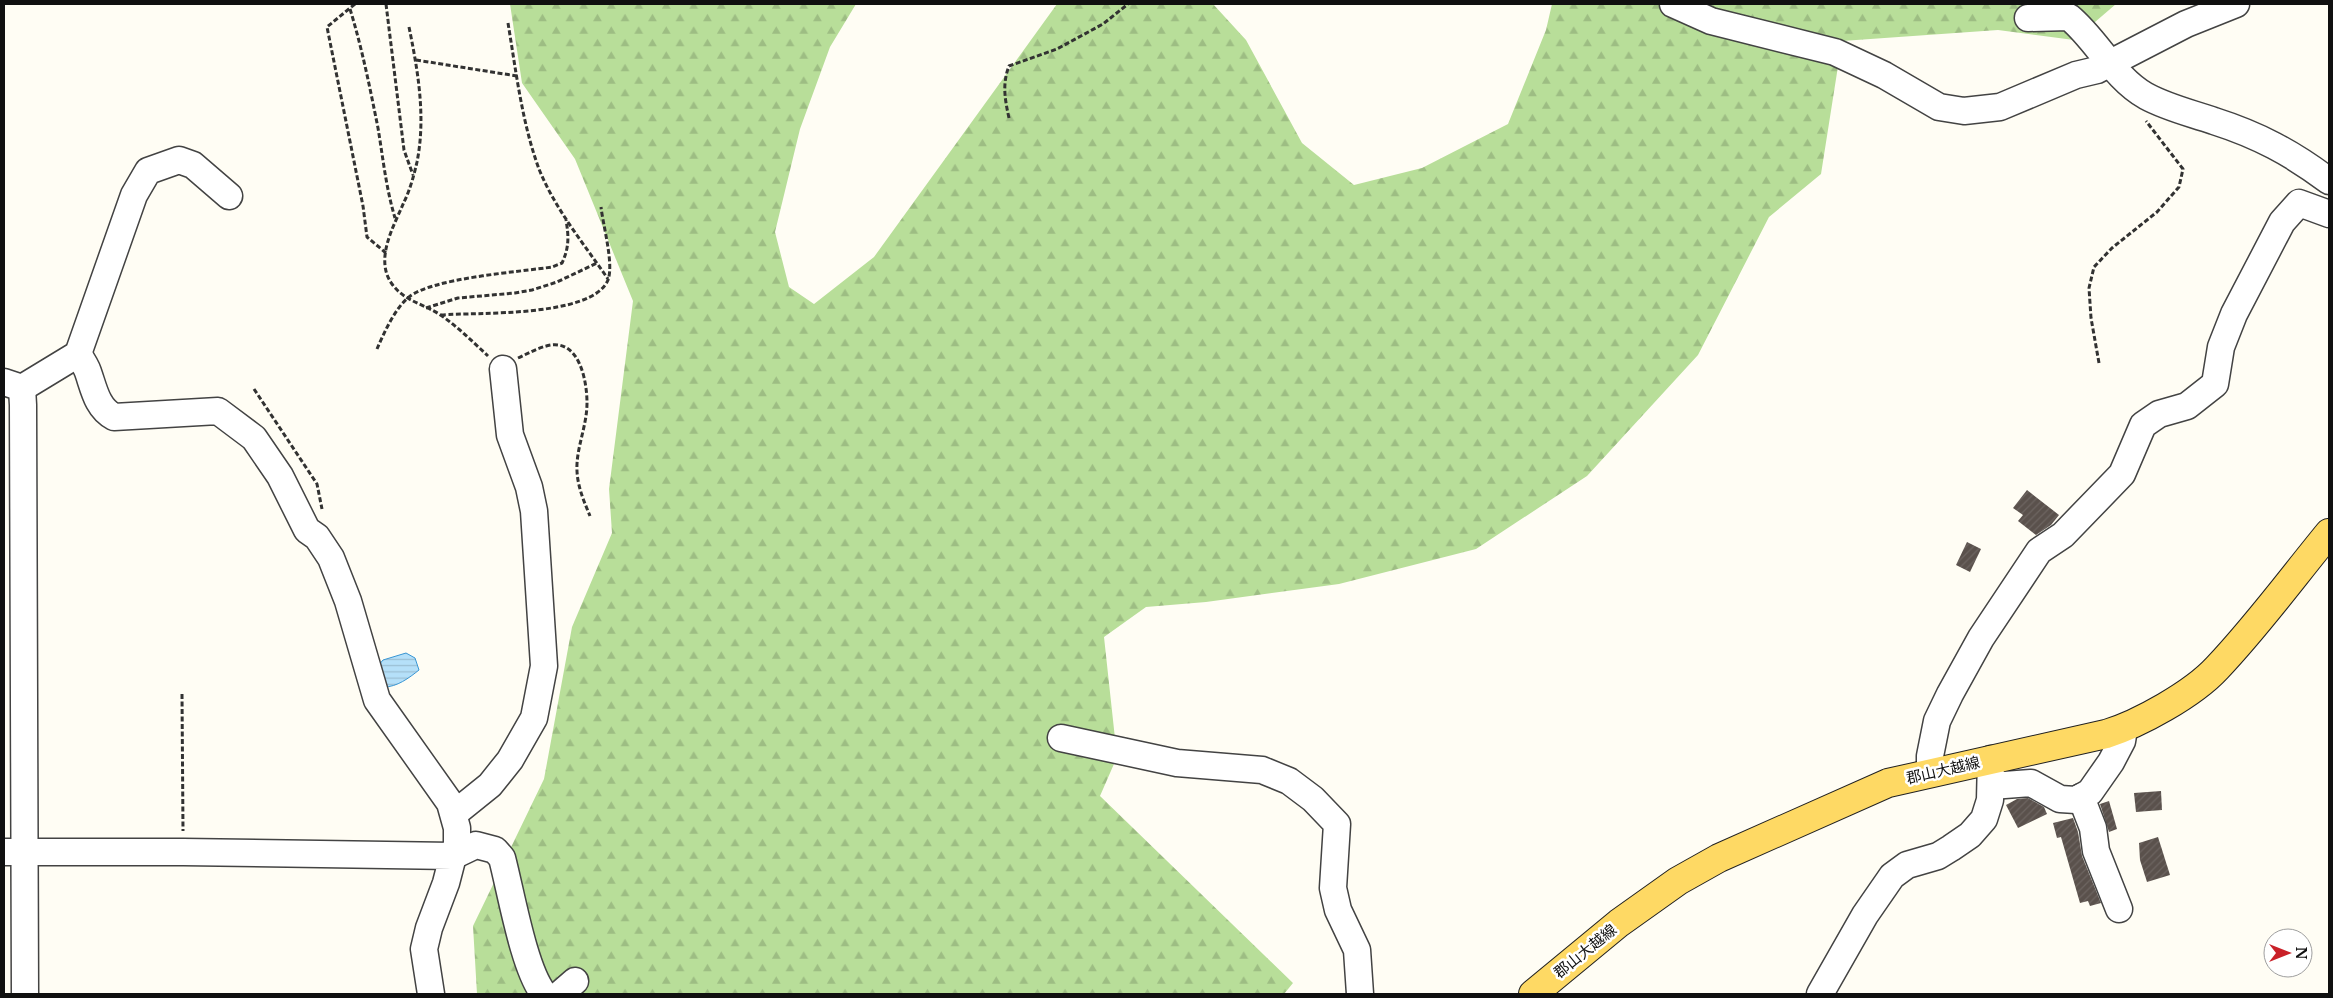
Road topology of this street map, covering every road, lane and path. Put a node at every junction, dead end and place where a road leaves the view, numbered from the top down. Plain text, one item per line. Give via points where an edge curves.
1 (355, 4) edge
2 (386, 4) edge
3 (1128, 4) edge
4 (1673, 4) edge
5 (2236, 4) edge
6 (350, 9) junction
7 (2191, 14) edge
8 (2028, 18) dead end
9 (508, 23) dead end
10 (409, 27) dead end
11 (416, 60) junction
12 (2109, 65) junction
13 (517, 76) junction
14 (2137, 89) junction
15 (1009, 118) dead end
16 (413, 176) junction
17 (2329, 181) edge
18 (229, 196) dead end
19 (601, 207) dead end
20 (2329, 214) edge
21 (395, 218) junction
22 (566, 218) junction
23 (386, 253) junction
24 (597, 263) junction
25 (608, 279) junction
26 (407, 298) junction
27 (425, 308) junction
28 (440, 315) junction
29 (377, 349) dead end
30 (78, 354) junction
31 (2099, 363) dead end
32 (503, 369) junction
33 (13, 395) edge
34 (590, 516) dead end
35 (2329, 532) edge
36 (182, 694) dead end
37 (2124, 729) junction
38 (1060, 738) dead end
39 (1991, 772) junction
40 (1930, 773) junction
41 (2081, 797) junction
42 (454, 814) junction
43 (14, 851) edge
44 (183, 852) junction
45 (453, 856) junction
46 (2119, 909) dead end
47 (25, 994) edge
48 (431, 994) edge
49 (544, 994) edge
50 (1360, 994) edge
51 (1532, 994) edge
52 (1820, 994) edge

1 - 6 path
2 - 16 path via 404,150
3 - 15 path via 1103,24 1057,49 1009,66 1004,87
4 - 12 street via 1710,22 1835,52 1884,75 1939,108 1951,111 2000,107 2076,75
5 - 7 street
6 - 21 path via 378,127
6 - 23 path via 328,26 367,237
7 - 12 street
8 - 12 street via 2069,17 2091,37
9 - 13 path
10 - 11 path
11 - 13 path
11 - 16 path via 421,113
12 - 14 street
13 - 22 path via 540,169
14 - 17 street via 2183,112 2272,142
14 - 31 path via 2136,105 2183,169 2179,186 2157,212 2094,267 2089,288
16 - 21 path
18 - 30 street via 199,170 179,160 148,171 134,195
19 - 25 path via 608,252
20 - 40 street via 2298,203 2282,222 2234,314 2221,347 2215,384 2187,406 2159,414 2143,425 2122,474 2063,534 2039,551 1966,662 1937,721
21 - 23 path
22 - 24 path
22 - 26 path via 568,251 562,263 446,282 418,290
23 - 26 path via 387,274 400,294
24 - 25 path
24 - 27 path via 532,290 458,298
25 - 28 path via 598,292 562,307
26 - 27 path
26 - 29 path via 387,326
27 - 28 path
28 - 32 path
30 - 33 street
30 - 42 street via 100,403 114,417 218,411 254,438 280,476 307,530 331,558 348,601 377,700 450,803
32 - 34 path via 514,360 552,345 573,354 582,366 587,403 577,480
32 - 42 street via 510,435 534,511 544,666 534,718 510,760 490,785
33 - 43 street
35 - 37 main road, 郡山大越線 via 2216,670 2154,713
36 - 44 path
37 - 39 main road, 郡山大越線
37 - 41 street via 2112,762 2090,792
38 - 50 street via 1177,763 1262,770 1289,781 1312,799 1337,824 1333,888 1338,910 1356,950
39 - 40 main road, 郡山大越線
39 - 41 street via 2031,783 2060,799 2076,800
39 - 52 street via 1990,800 1984,819 1970,835 1938,856 1907,865 1892,876 1865,915
40 - 51 main road, 郡山大越線 via 1888,783 1719,858 1678,881 1619,923
41 - 46 street via 2093,828 2096,851
42 - 45 street via 457,844
43 - 44 street
43 - 47 street
44 - 45 street
45 - 48 street via 424,949
45 - 49 street via 476,846 495,850 502,858 528,961

